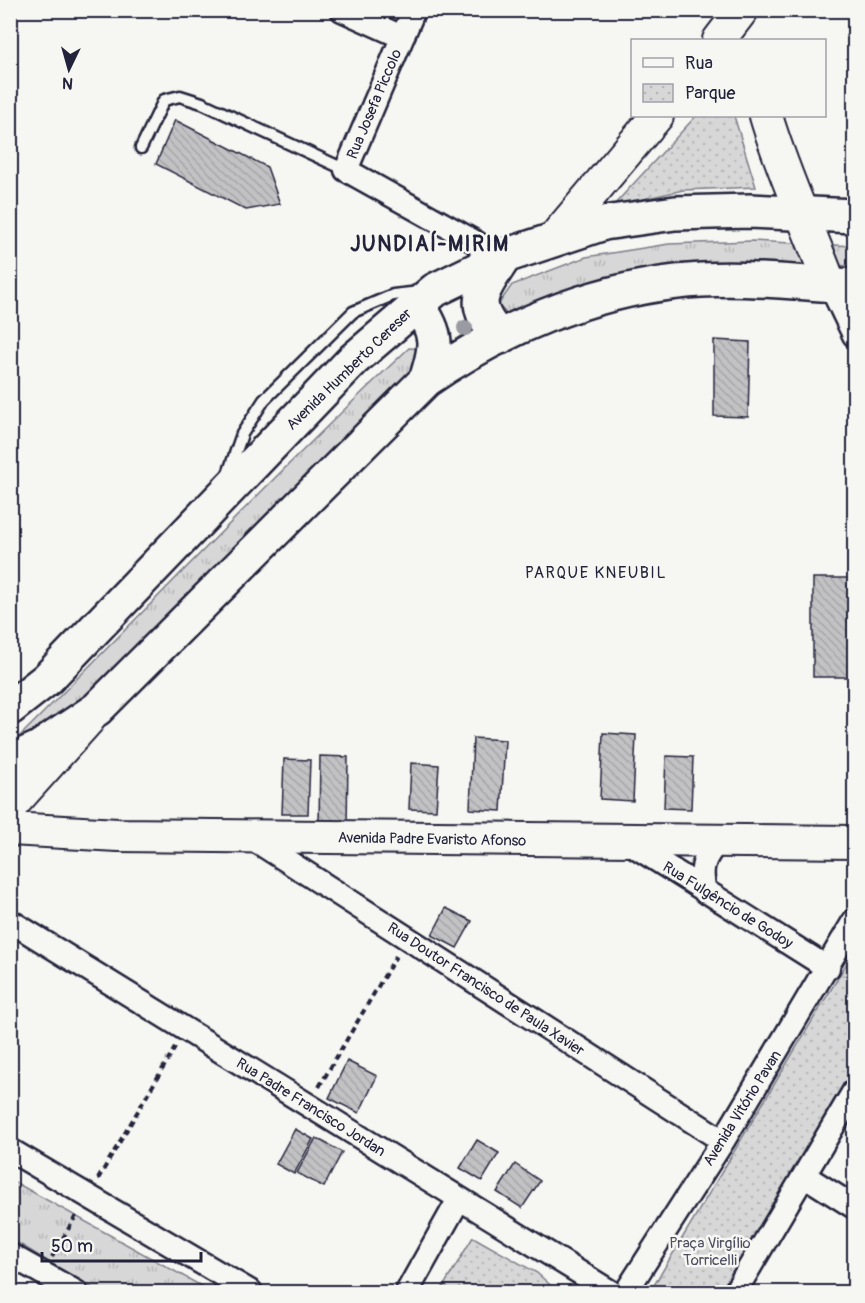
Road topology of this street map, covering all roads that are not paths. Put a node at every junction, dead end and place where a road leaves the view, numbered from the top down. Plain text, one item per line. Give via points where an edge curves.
1 (342, 10) edge
2 (414, 10) edge
3 (402, 37) junction
4 (656, 117) edge
5 (766, 117) edge
6 (141, 148) dead end
7 (346, 170) junction
8 (803, 214) junction
9 (855, 216) edge
10 (555, 237) junction
11 (498, 260) junction
12 (842, 285) edge
13 (426, 297) junction
14 (855, 336) edge
15 (500, 337) junction
16 (426, 381) junction
17 (10, 708) edge
18 (97, 709) junction
19 (10, 761) edge
20 (10, 807) edge
21 (10, 829) edge
22 (249, 836) junction
23 (628, 842) junction
24 (718, 842) junction
25 (855, 842) edge
26 (705, 892) junction
27 (10, 921) edge
28 (855, 921) edge
29 (828, 968) junction
30 (855, 1091) edge
31 (723, 1141) junction
32 (10, 1150) edge
33 (805, 1176) junction
34 (459, 1199) junction
35 (855, 1207) edge
36 (10, 1255) edge
37 (76, 1293) edge
38 (251, 1293) edge
39 (407, 1293) edge
40 (611, 1293) edge
41 (626, 1293) edge
42 (735, 1293) edge

1 - 3 street
2 - 3 street, Rua Josefa Piccolo
3 - 7 street, Rua Josefa Piccolo
4 - 10 street
5 - 8 street via 785,176
6 - 7 lane via 164,100 180,96
7 - 11 street, Rua Josefa Piccolo via 477,243
8 - 9 main road, Avenida Humberto Cereser
8 - 10 main road, Avenida Humberto Cereser via 675,213 604,222
8 - 12 street
10 - 11 main road, Avenida Humberto Cereser
11 - 13 main road, Avenida Humberto Cereser
11 - 15 main road via 481,303 484,320
12 - 14 street
12 - 15 main road via 679,281 584,301
13 - 16 main road via 435,350
13 - 17 main road, Avenida Humberto Cereser via 353,360 47,679
15 - 16 main road
16 - 18 main road
18 - 19 main road via 39,748
18 - 20 street
21 - 22 street, Avenida Padre Evaristo Afonso
22 - 23 street, Avenida Padre Evaristo Afonso
22 - 31 street, Rua Doutor Francisco de Paula Xavier
23 - 24 street, Avenida Padre Evaristo Afonso
23 - 26 street, Rua Fulgêncio de Godoy
24 - 25 street, Avenida Padre Evaristo Afonso
24 - 26 street via 702,863
26 - 29 street, Rua Fulgêncio de Godoy
27 - 34 street, Rua Padre Francisco Jordan
28 - 29 street, Avenida Vitório Pavan
29 - 31 street, Avenida Vitório Pavan
30 - 33 street
31 - 41 street, Avenida Vitório Pavan
32 - 38 street
33 - 35 street
33 - 42 street
34 - 39 street
34 - 40 street, Rua Padre Francisco Jordan
36 - 37 street

